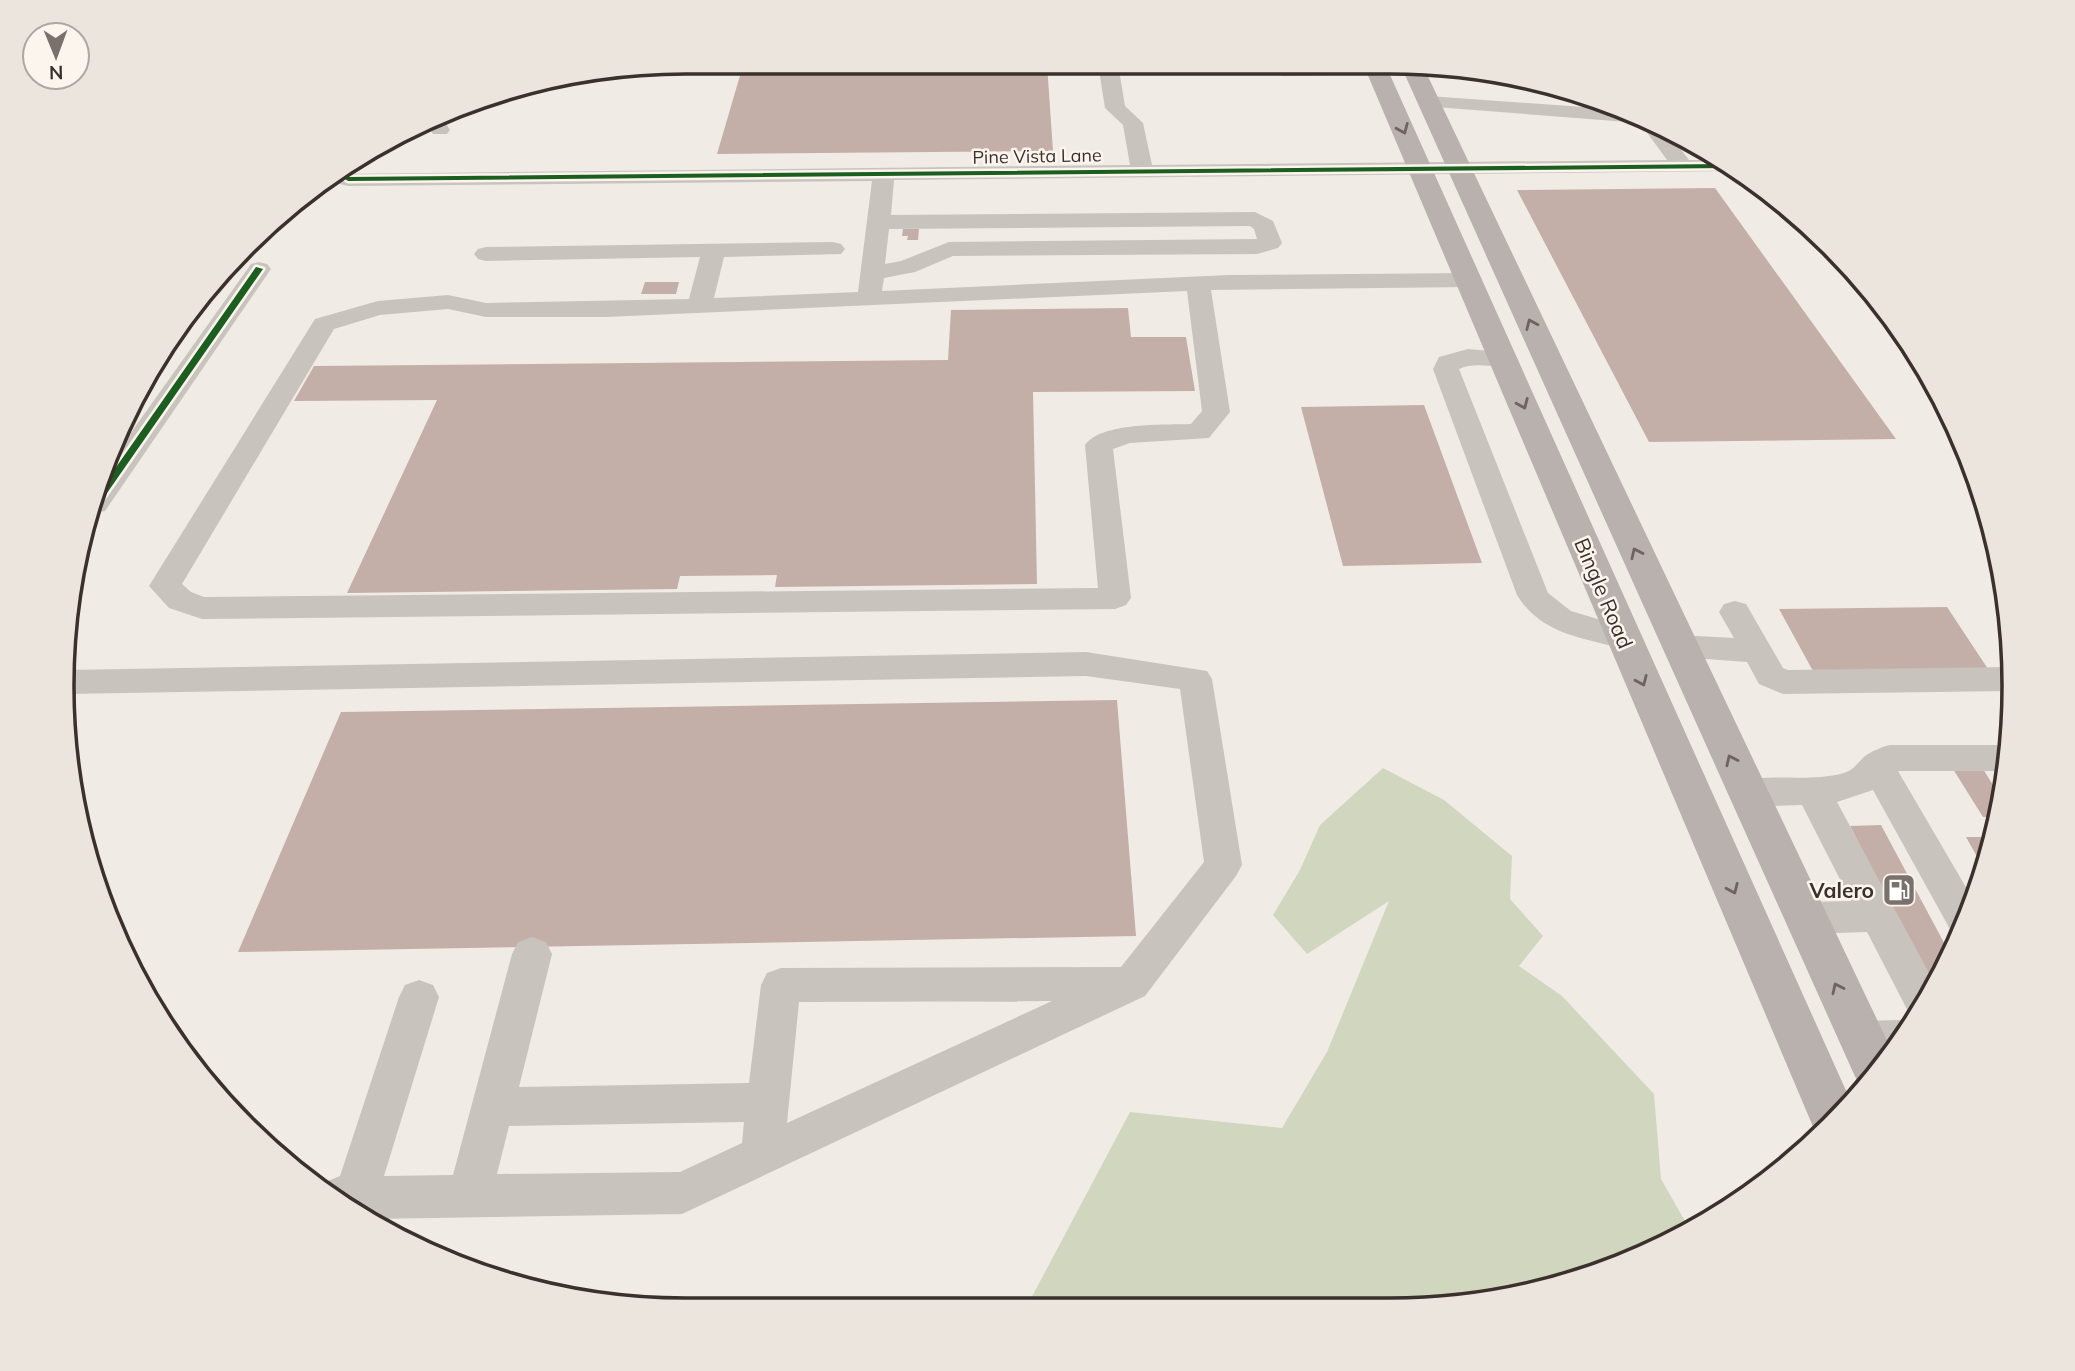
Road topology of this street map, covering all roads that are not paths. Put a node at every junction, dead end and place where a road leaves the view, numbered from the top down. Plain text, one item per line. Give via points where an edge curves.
1 (1110, 74) edge
2 (1379, 74) edge
3 (1416, 75) edge
4 (1429, 102) junction
5 (1610, 115) edge
6 (1662, 138) edge
7 (1712, 165) edge
8 (1682, 166) junction
9 (1461, 169) junction
10 (1420, 170) junction
11 (1142, 172) junction
12 (884, 175) junction
13 (348, 178) dead end
14 (878, 222) junction
15 (833, 249) dead end
16 (714, 250) junction
17 (486, 254) dead end
18 (259, 269) dead end
19 (1469, 280) junction
20 (871, 286) junction
21 (1198, 286) junction
22 (700, 306) junction
23 (1504, 359) junction
24 (1547, 359) junction
25 (182, 380) junction
26 (154, 382) edge
27 (107, 488) edge
28 (1735, 612) dead end
29 (1623, 638) junction
30 (1679, 646) junction
31 (1756, 651) junction
32 (2002, 679) edge
33 (74, 681) edge
34 (1997, 758) edge
35 (1877, 766) junction
36 (1812, 789) junction
37 (1747, 793) junction
38 (1959, 909) edge
39 (1879, 916) junction
40 (1805, 918) junction
41 (532, 954) dead end
42 (1131, 984) junction
43 (1919, 993) edge
44 (418, 997) dead end
45 (1799, 1039) junction
46 (1880, 1050) edge
47 (768, 1102) junction
48 (493, 1107) junction
49 (1830, 1110) edge
50 (762, 1156) junction
51 (348, 1196) edge
52 (469, 1196) junction
53 (351, 1198) edge

1 - 11 street via 1115,108 1133,123
2 -> 10 main road, Bingle Road
3 - 4 main road, Bingle Road
4 - 5 street
4 - 9 main road, Bingle Road
6 - 8 street
7 - 8 street, Pine Vista Lane
8 - 9 street, Pine Vista Lane
9 - 10 street, Pine Vista Lane
24 -> 9 main road, Bingle Road
10 - 11 street, Pine Vista Lane
10 - 19 main road, Bingle Road
11 - 12 street, Pine Vista Lane
12 - 13 street, Pine Vista Lane
12 - 14 street
14 - 20 street
14 - 20 street via 1255,219 1265,226 1269,243 1257,247 949,249
15 - 16 street
16 - 17 street
16 - 22 street
18 - 25 street
19 - 21 street
19 - 23 main road, Bingle Road
20 - 21 street
20 - 22 street
21 - 22 street via 1216,412 1199,432 1127,435 1099,445 1115,597 202,608 180,600 165,586 324,324 378,308 448,302 486,310
23 - 24 main road
23 -> 29 main road, Bingle Road
23 - 29 street via 1462,358 1448,363 1446,369 1533,595 1549,614
30 -> 24 main road, Bingle Road
25 - 26 street
25 - 27 street
28 - 31 street
29 - 30 main road
29 -> 45 main road, Bingle Road
30 - 31 street
37 -> 30 main road, Bingle Road
31 - 32 street via 1771,676 1783,682
33 - 42 street via 1086,664 1195,679 1223,864
34 - 35 street via 1890,758
35 - 36 street via 1863,780 1842,788
35 - 38 street
36 - 37 street
36 - 39 street
37 - 40 main road, Bingle Road
39 - 40 street
39 - 43 street
46 -> 40 main road, Bingle Road
41 - 48 street
42 - 47 street via 781,985
42 - 50 street
44 - 51 street
45 - 46 main road
45 - 49 main road, Bingle Road
47 - 48 street
47 - 50 street
48 - 52 street
50 - 52 street via 682,1193
52 - 53 street

